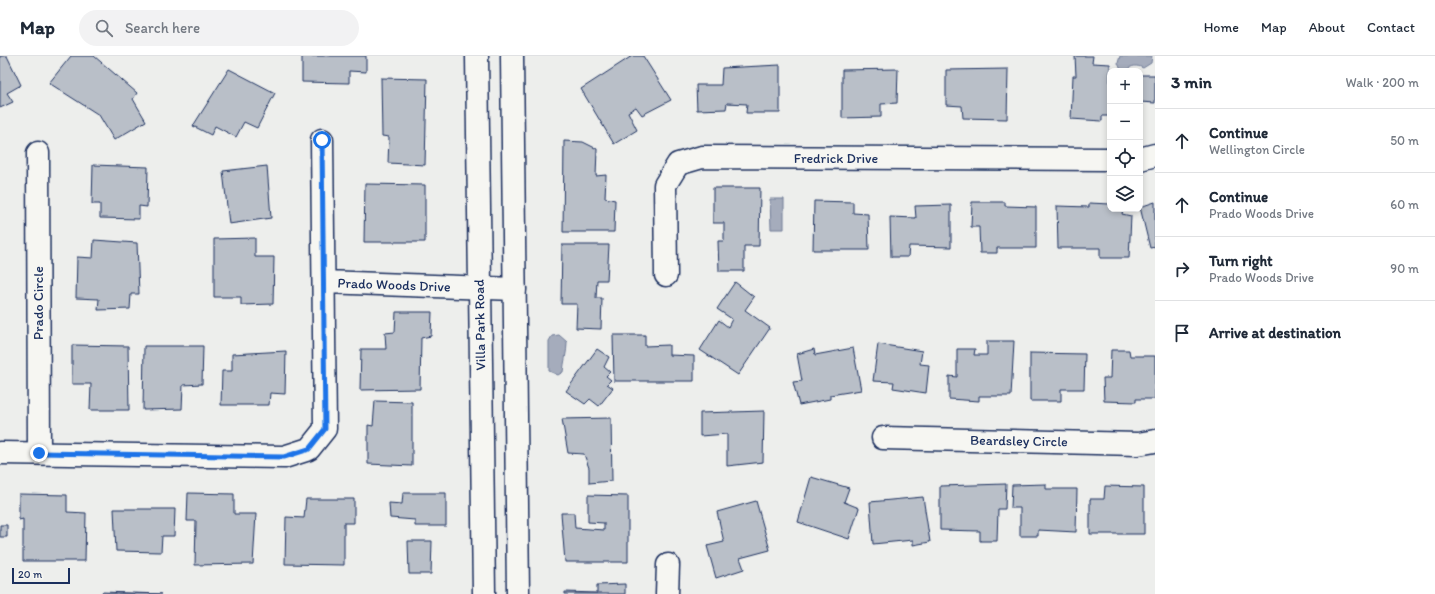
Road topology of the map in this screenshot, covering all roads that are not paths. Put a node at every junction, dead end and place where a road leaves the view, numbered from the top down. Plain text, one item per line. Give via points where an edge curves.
1 (477, 56) edge
2 (512, 56) edge
3 (322, 140) dead end
4 (38, 153) dead end
5 (1155, 155) edge
6 (1143, 158) edge
7 (1107, 159) edge
8 (666, 275) dead end
9 (324, 282) junction
10 (480, 288) junction
11 (515, 289) junction
12 (884, 438) dead end
13 (1155, 441) edge
14 (0, 453) edge
15 (39, 453) junction
16 (668, 565) dead end
17 (484, 594) edge
18 (518, 594) edge
19 (668, 594) edge

1 - 10 street, Villa Park Road
2 - 11 street
3 - 9 street
4 - 15 street, Prado Circle
5 - 6 street
7 - 8 street, Fredrick Drive via 702,157 678,164 665,185
9 - 10 street, Prado Woods Drive
9 - 15 street, Prado Woods Drive via 325,429 309,449 284,457
10 - 11 street, Prado Woods Drive
10 - 17 street, Villa Park Road
11 - 18 street
12 - 13 street, Beardsley Circle via 1138,444
14 - 15 street, Prado Woods Drive
16 - 19 street

